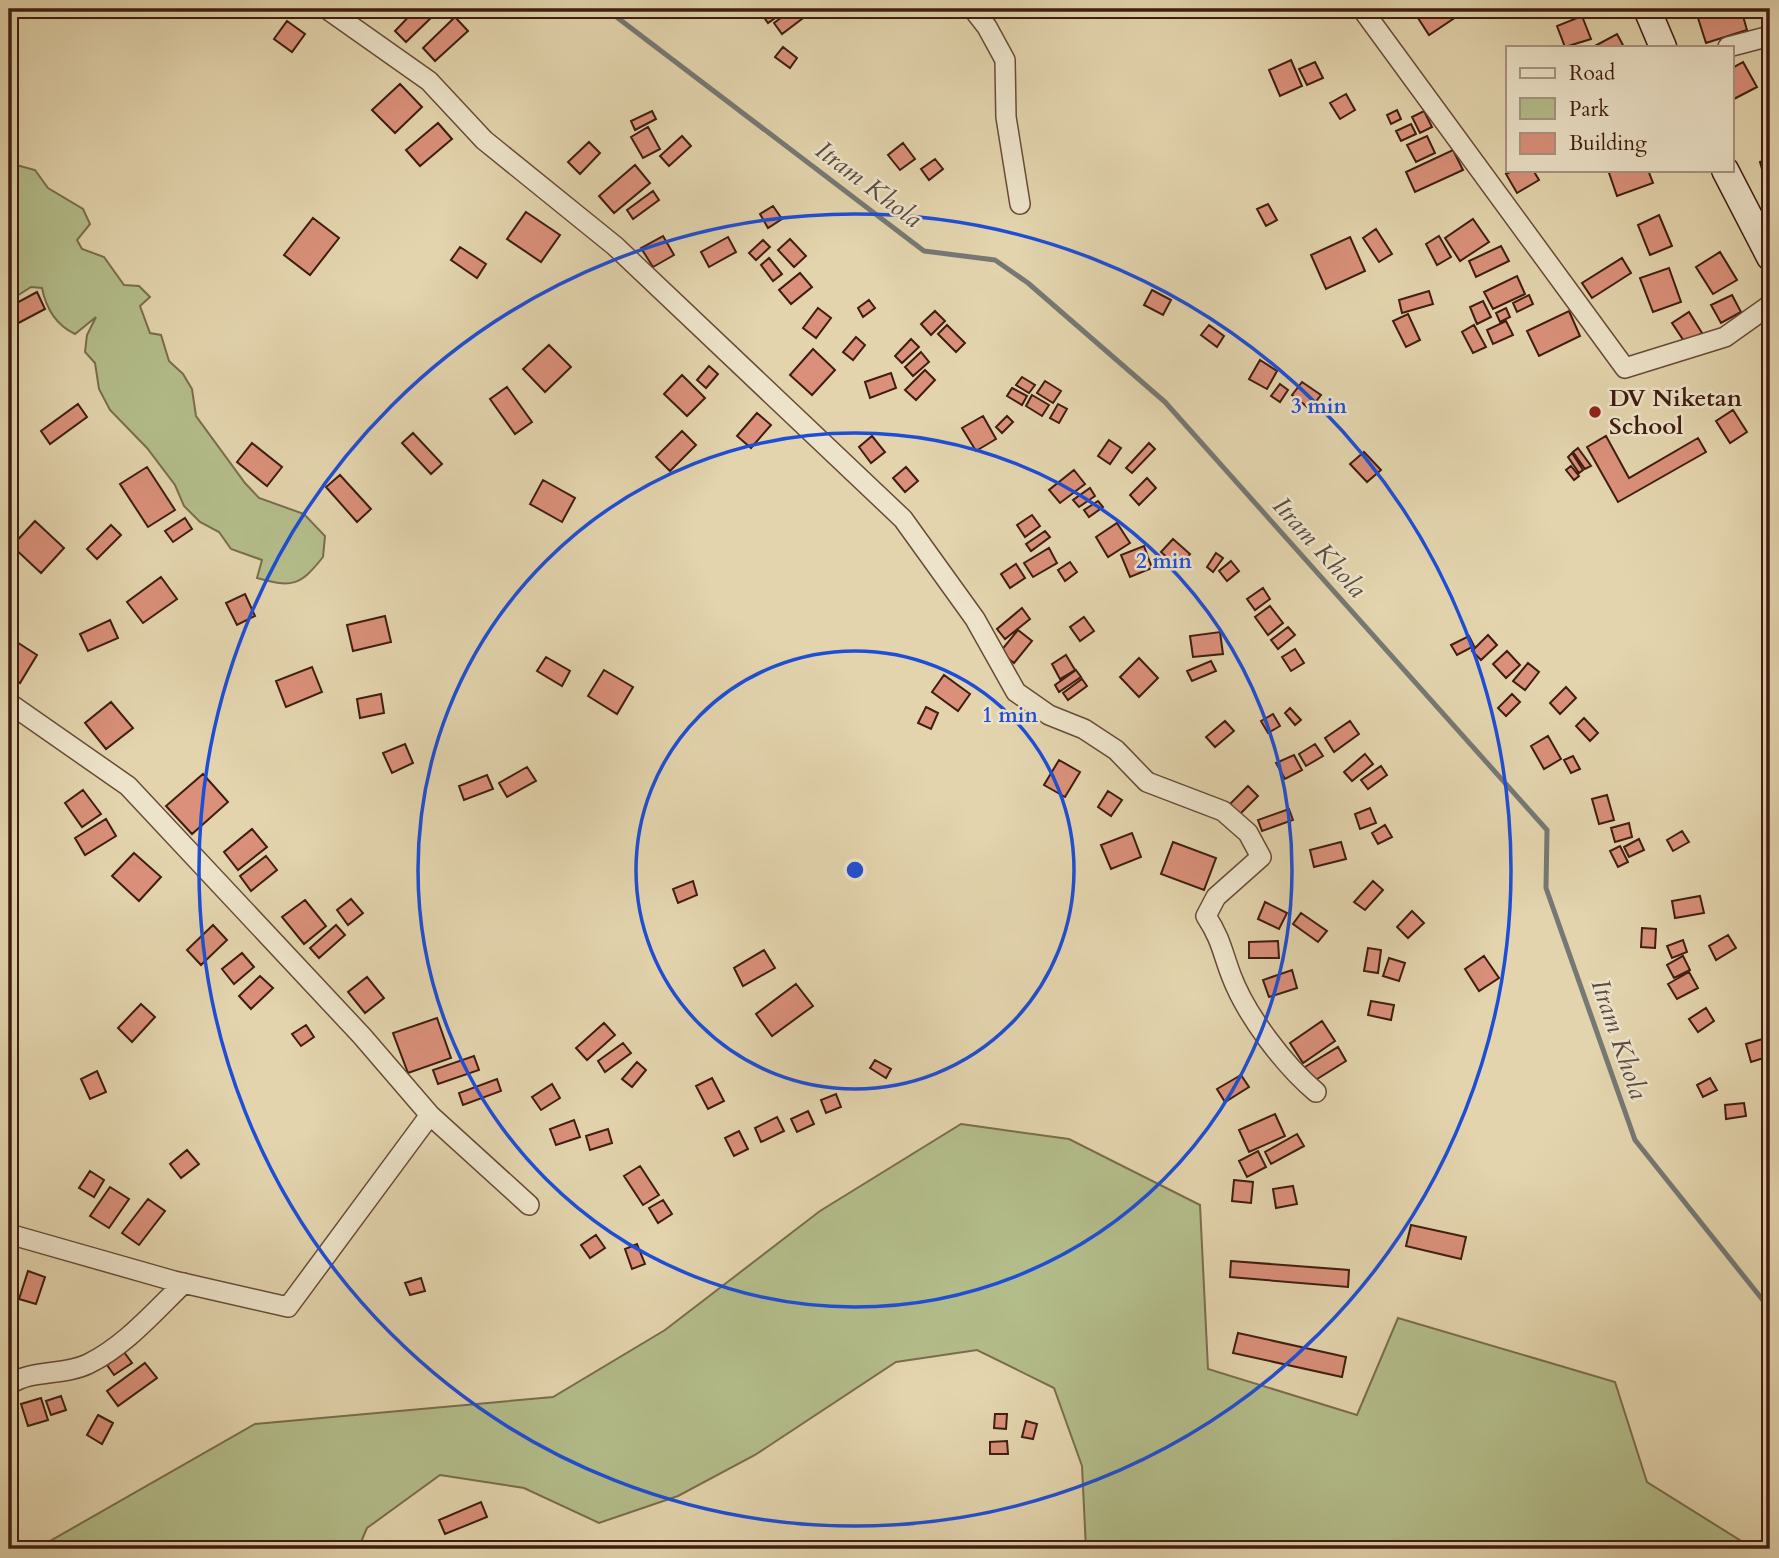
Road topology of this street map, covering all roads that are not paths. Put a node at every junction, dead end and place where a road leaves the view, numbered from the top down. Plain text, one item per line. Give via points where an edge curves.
1 (327, 9) edge
2 (973, 9) edge
3 (1362, 9) edge
4 (1647, 9) edge
5 (1770, 36) edge
6 (1662, 46) edge
7 (1732, 46) edge
8 (1726, 172) edge
9 (1020, 204) dead end
10 (1770, 257) edge
11 (1770, 305) edge
12 (9, 703) edge
13 (1316, 1092) dead end
14 (430, 1115) junction
15 (529, 1205) dead end
16 (9, 1234) edge
17 (184, 1283) junction
18 (9, 1385) edge

1 - 13 street via 429,81 484,140 615,246 902,519 975,619 1016,692 1116,750 1147,782 1223,811 1248,833 1261,857 1216,897 1206,916 1222,941 1231,976 1256,1019 1296,1075
2 - 9 street via 1005,60 1006,117
3 - 11 street via 1625,368 1725,337
4 - 6 main road
5 - 7 street
8 - 10 main road
12 - 14 street via 128,786
14 - 15 street
14 - 17 street via 288,1307
16 - 17 street
17 - 18 street via 131,1335 86,1365 18,1378

